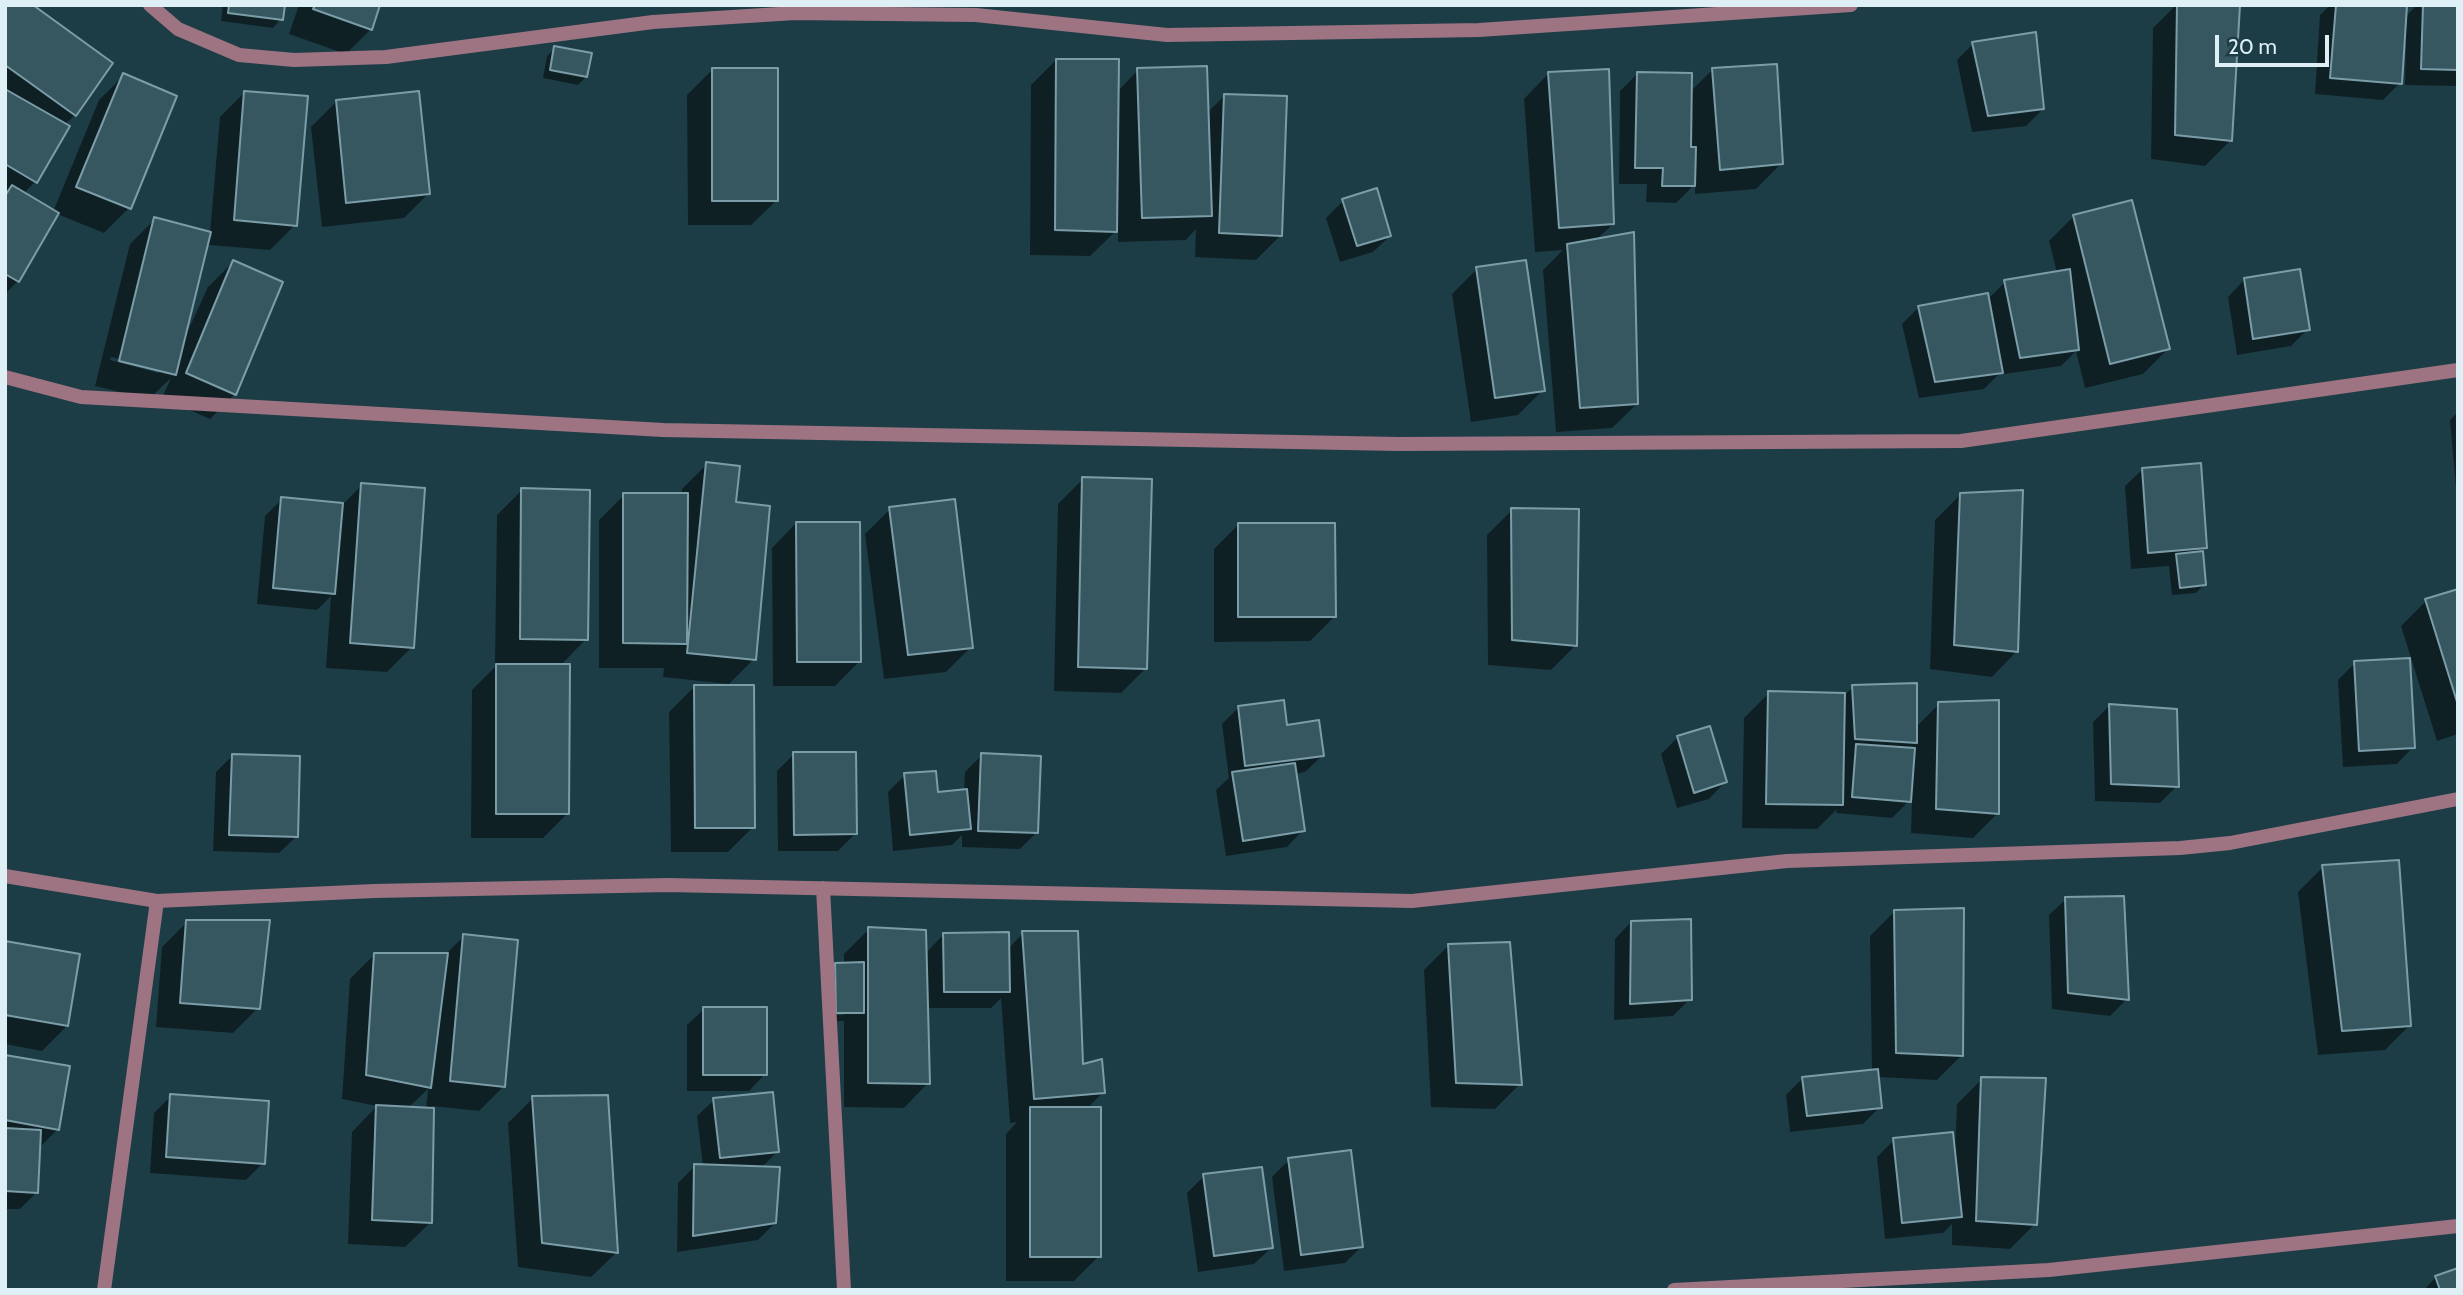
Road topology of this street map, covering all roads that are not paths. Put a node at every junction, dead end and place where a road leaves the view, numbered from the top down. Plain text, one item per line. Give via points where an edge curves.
1 (150, 5) edge
2 (1851, 5) edge
3 (2458, 370) edge
4 (5, 377) edge
5 (2458, 799) edge
6 (5, 876) edge
7 (823, 888) junction
8 (157, 901) junction
9 (2458, 1226) edge
10 (104, 1290) edge
11 (844, 1290) edge
12 (1674, 1290) edge

1 - 2 street via 178,29 239,54 294,60 386,57 653,22 795,13 975,15 1167,35 1479,30
3 - 4 street via 1961,441 1398,444 663,430 81,397
5 - 7 street via 2180,848 1787,860 1412,901
6 - 8 street
7 - 8 street via 668,885
7 - 11 street
8 - 10 street
9 - 12 street via 2049,1270

